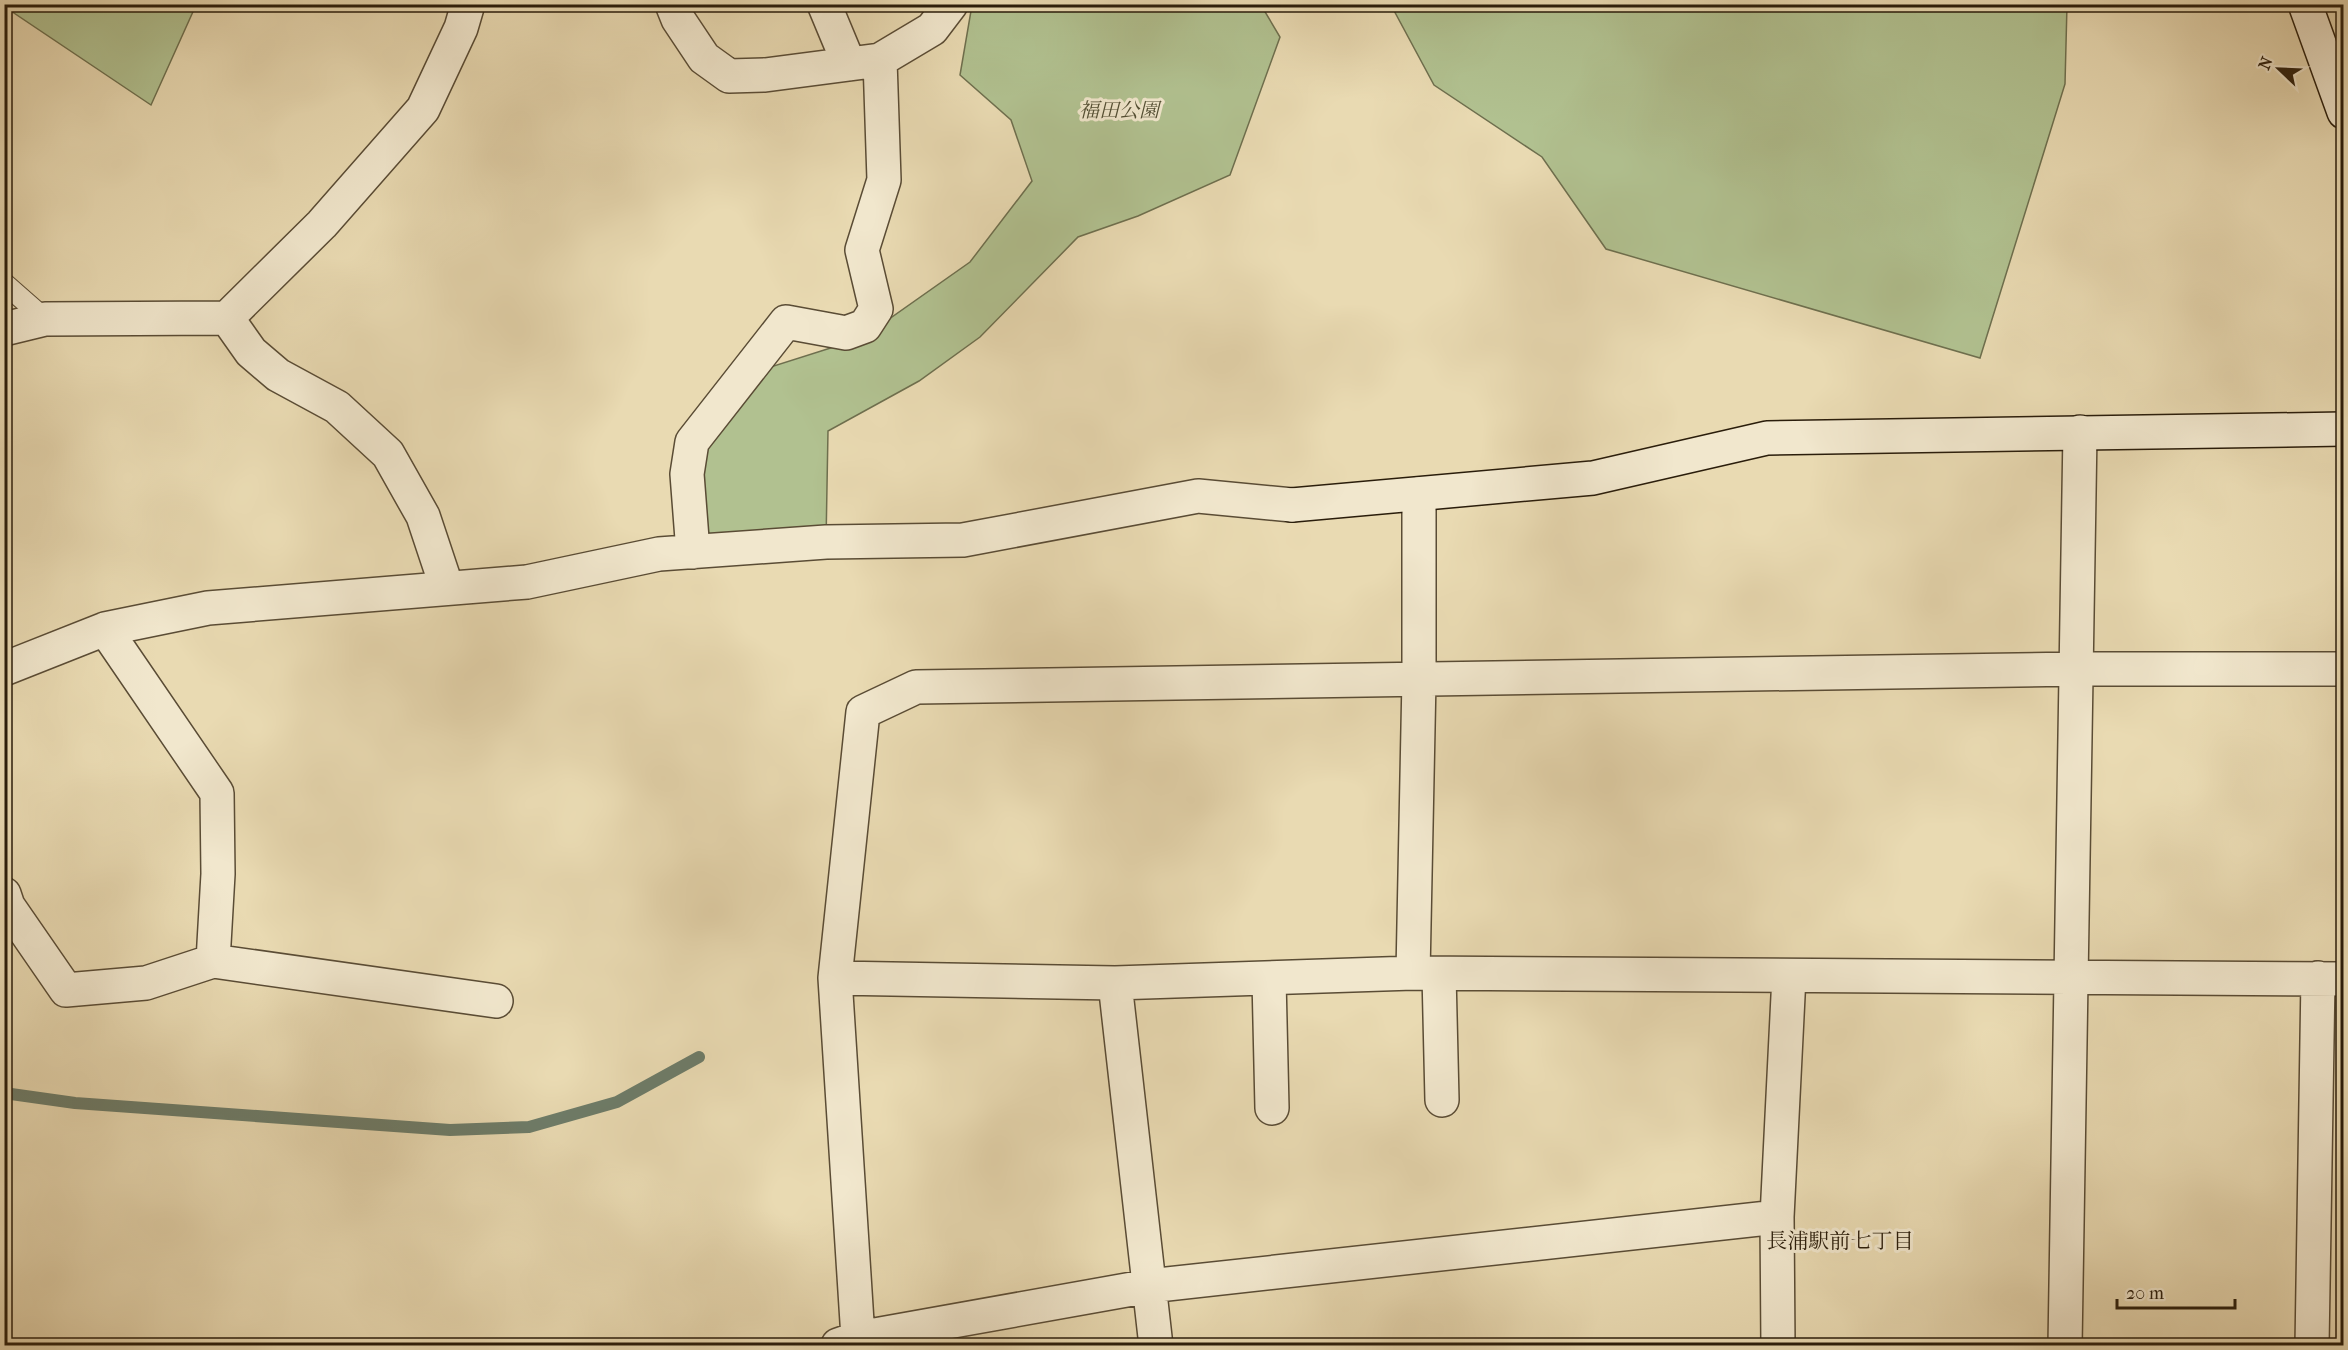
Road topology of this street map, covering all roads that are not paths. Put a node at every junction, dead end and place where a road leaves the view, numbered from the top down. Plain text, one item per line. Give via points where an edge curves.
1 (468, 4) edge
2 (672, 4) edge
3 (824, 4) edge
4 (951, 4) edge
5 (2305, 4) edge
6 (865, 62) junction
7 (2343, 112) edge
8 (4, 284) edge
9 (227, 318) junction
10 (45, 319) junction
11 (4, 329) edge
12 (2343, 429) edge
13 (2080, 432) junction
14 (1419, 494) junction
15 (693, 552) junction
16 (447, 588) junction
17 (105, 629) junction
18 (4, 669) edge
19 (2076, 669) junction
20 (2343, 669) edge
21 (1419, 679) junction
22 (4, 894) edge
23 (213, 961) junction
24 (1426, 974) junction
25 (1789, 975) junction
26 (2071, 977) junction
27 (835, 978) junction
28 (1269, 979) junction
29 (2331, 979) edge
30 (1115, 983) junction
31 (495, 1001) dead end
32 (1442, 1100) dead end
33 (1272, 1108) dead end
34 (1777, 1217) junction
35 (1149, 1286) junction
36 (847, 1342) edge
37 (1156, 1346) edge
38 (1778, 1346) edge
39 (2064, 1346) edge
40 (2312, 1346) edge

1 - 9 street via 461,28 423,109 322,224
2 - 6 street via 704,58 729,75 765,75
3 - 6 street
4 - 6 street via 932,29
5 - 7 street
6 - 15 street via 884,180 862,250 876,309 865,326 846,333 786,322 692,442 687,474
8 - 10 lane
9 - 10 street
9 - 16 street via 251,352 278,375 337,407 388,454 423,516
10 - 11 street
12 - 13 street
13 - 14 street via 1767,438 1593,478
13 - 19 street
14 - 15 street via 1292,505 1198,496 963,540 826,542
14 - 21 street
15 - 16 street via 659,554 527,582
16 - 17 street via 208,608
17 - 18 street
17 - 23 street via 217,794
19 - 20 street
19 - 21 street
19 - 26 street
21 - 24 street
21 - 27 street via 916,687 863,712
22 - 23 street via 8,906 66,990 146,983
23 - 31 street
24 - 25 street
24 - 28 street
24 - 32 street
25 - 26 street
25 - 34 street
26 - 29 street
26 - 39 street
27 - 30 street
27 - 36 street
28 - 30 street
28 - 33 street
29 - 40 street
30 - 35 street
34 - 35 street
34 - 38 street
35 - 36 street
35 - 37 street

